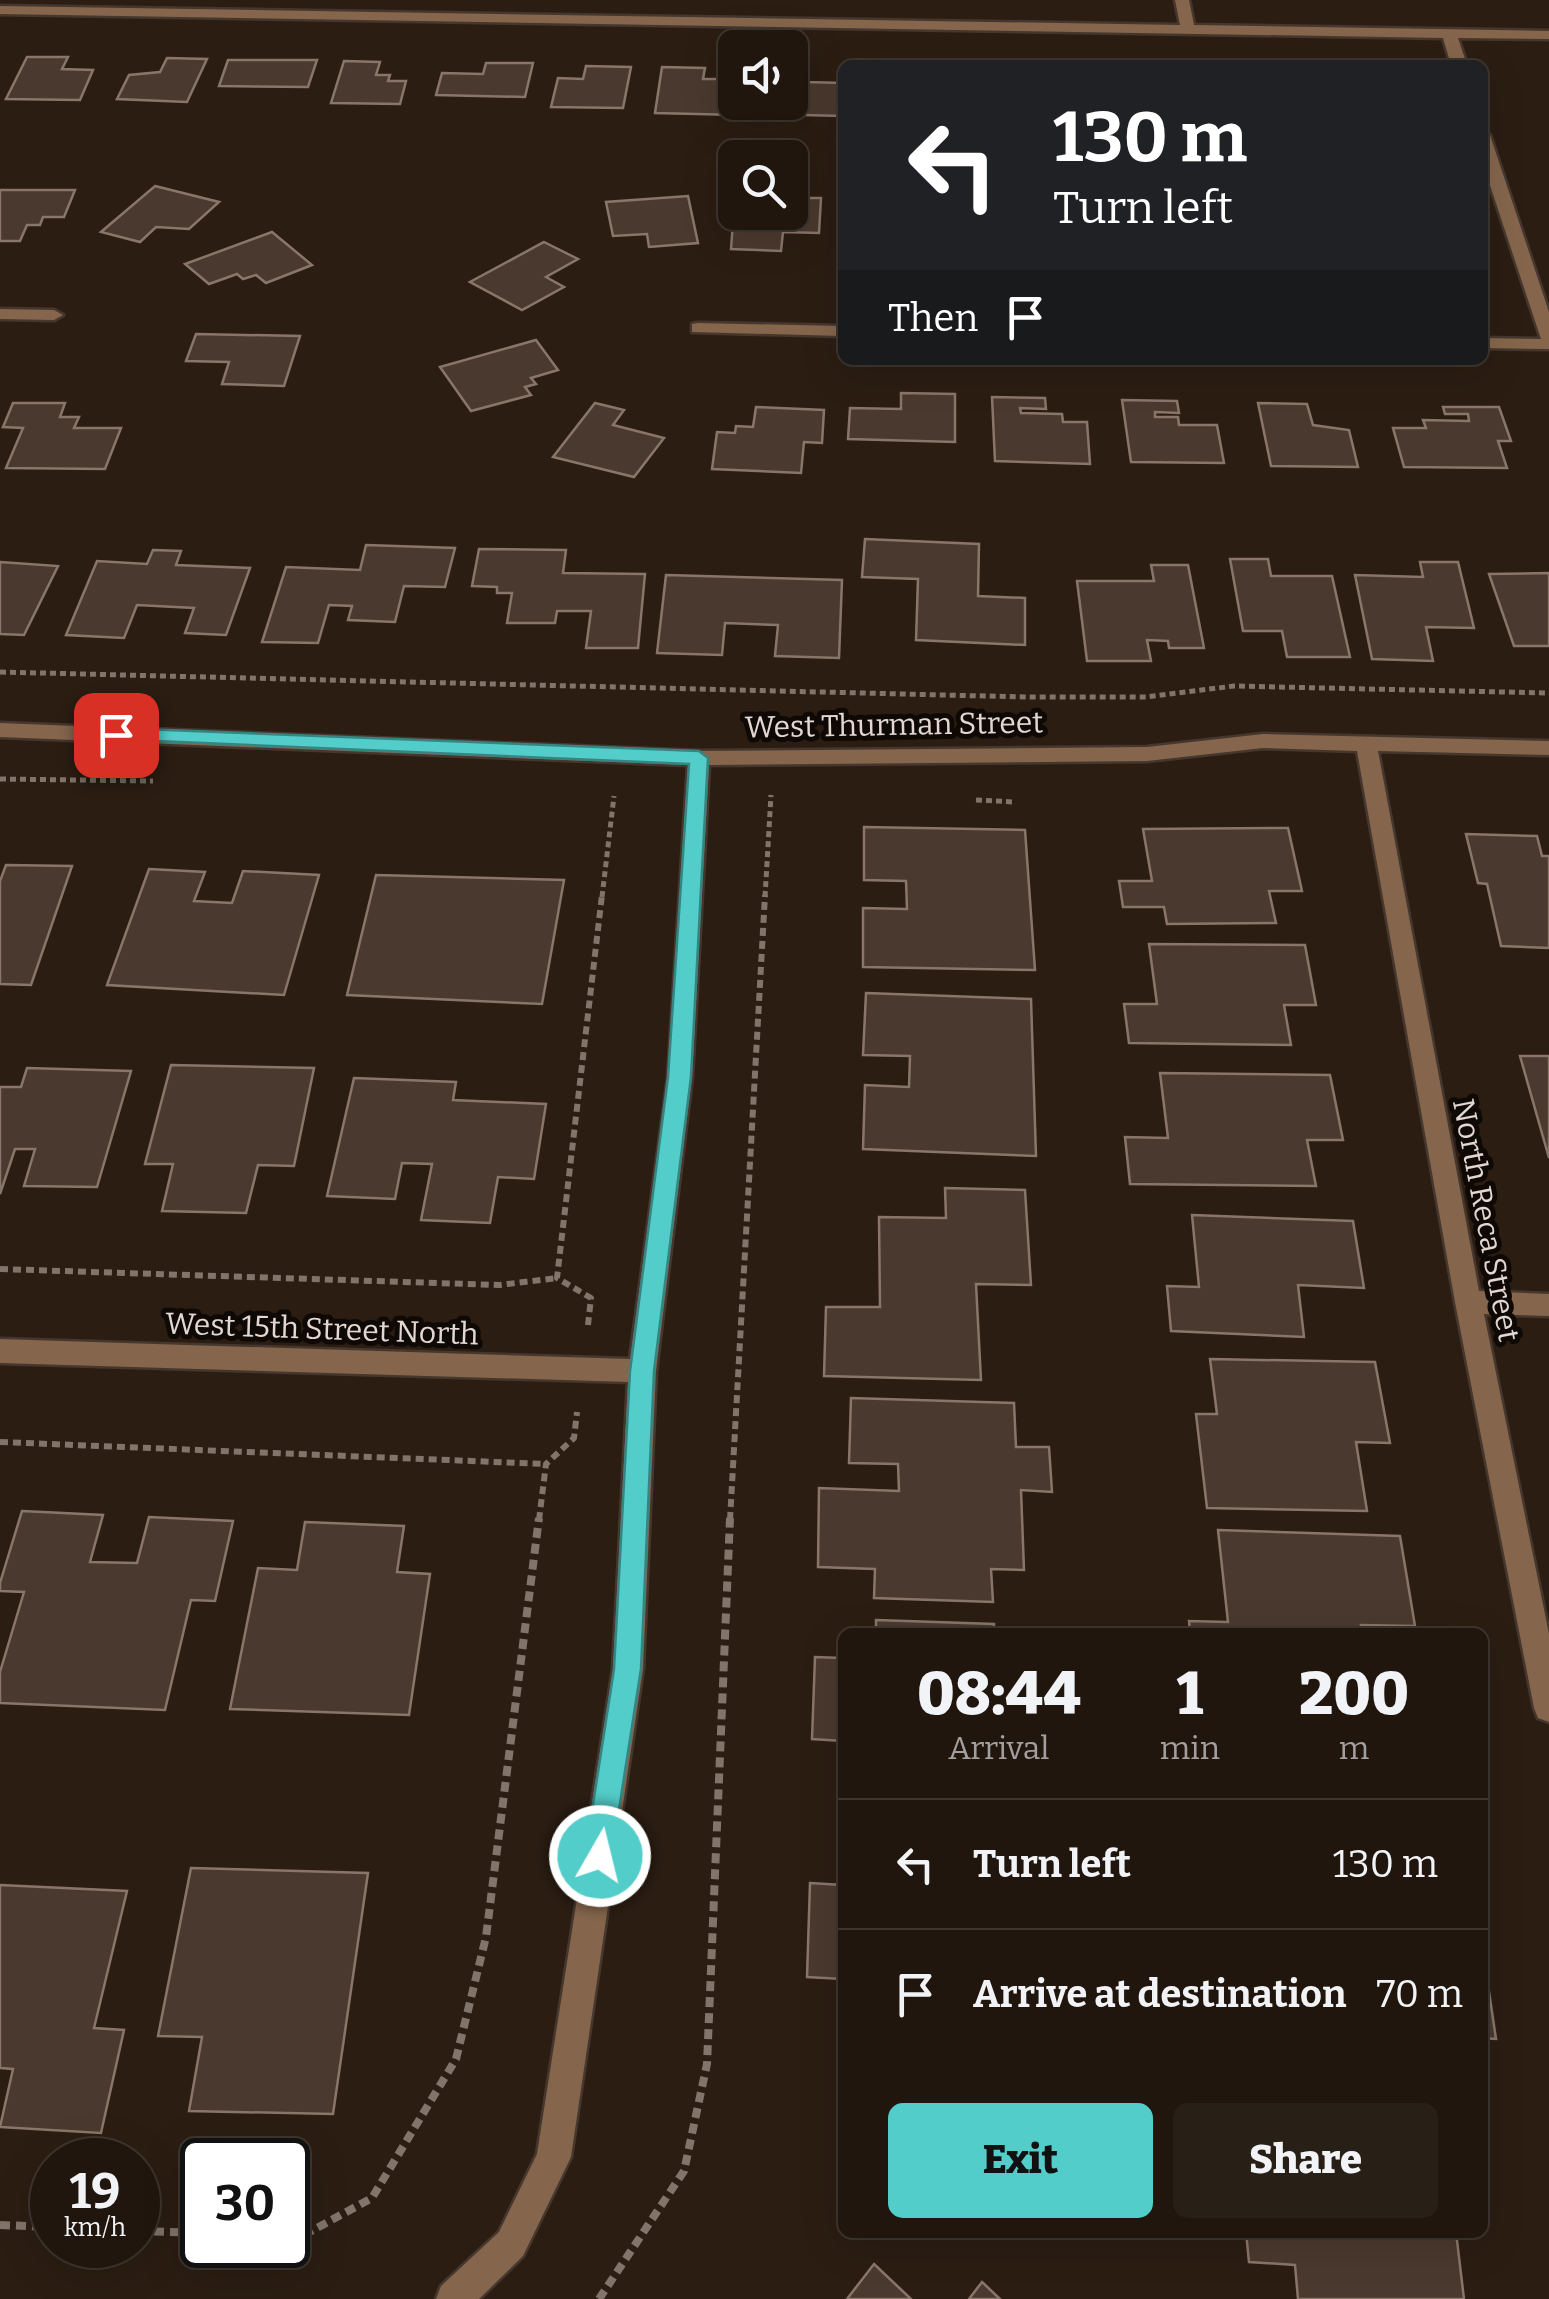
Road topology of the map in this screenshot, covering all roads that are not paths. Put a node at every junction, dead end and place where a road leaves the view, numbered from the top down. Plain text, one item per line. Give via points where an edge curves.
1 (721, 0) edge
2 (1182, 0) edge
3 (256, 7) edge
4 (0, 10) edge
5 (719, 22) junction
6 (1188, 29) junction
7 (1449, 34) junction
8 (1549, 35) edge
9 (1458, 60) edge
10 (1488, 154) edge
11 (0, 314) edge
12 (54, 315) dead end
13 (698, 328) dead end
14 (838, 330) edge
15 (1549, 342) edge
16 (1488, 343) edge
17 (0, 730) edge
18 (1366, 743) junction
19 (1549, 748) edge
20 (699, 758) junction
21 (1468, 1302) junction
22 (1549, 1305) edge
23 (0, 1351) edge
24 (642, 1371) junction
25 (1549, 1708) edge
26 (454, 2299) edge

1 - 5 street
2 - 6 street
3 - 4 street
3 - 5 street
5 - 6 street
6 - 7 street
7 - 8 street
7 - 9 street
10 - 15 street
11 - 12 street
13 - 14 street
15 - 16 street
17 - 20 street, West Thurman Street
18 - 19 street, West Thurman Street
18 - 20 street, West Thurman Street via 1263,741 1147,754
18 - 21 street, North Reca Street
20 - 24 street via 680,1077
21 - 22 street
21 - 25 street, North Reca Street
23 - 24 street, West 15th Street North
24 - 26 street via 628,1669 554,2157 511,2244

